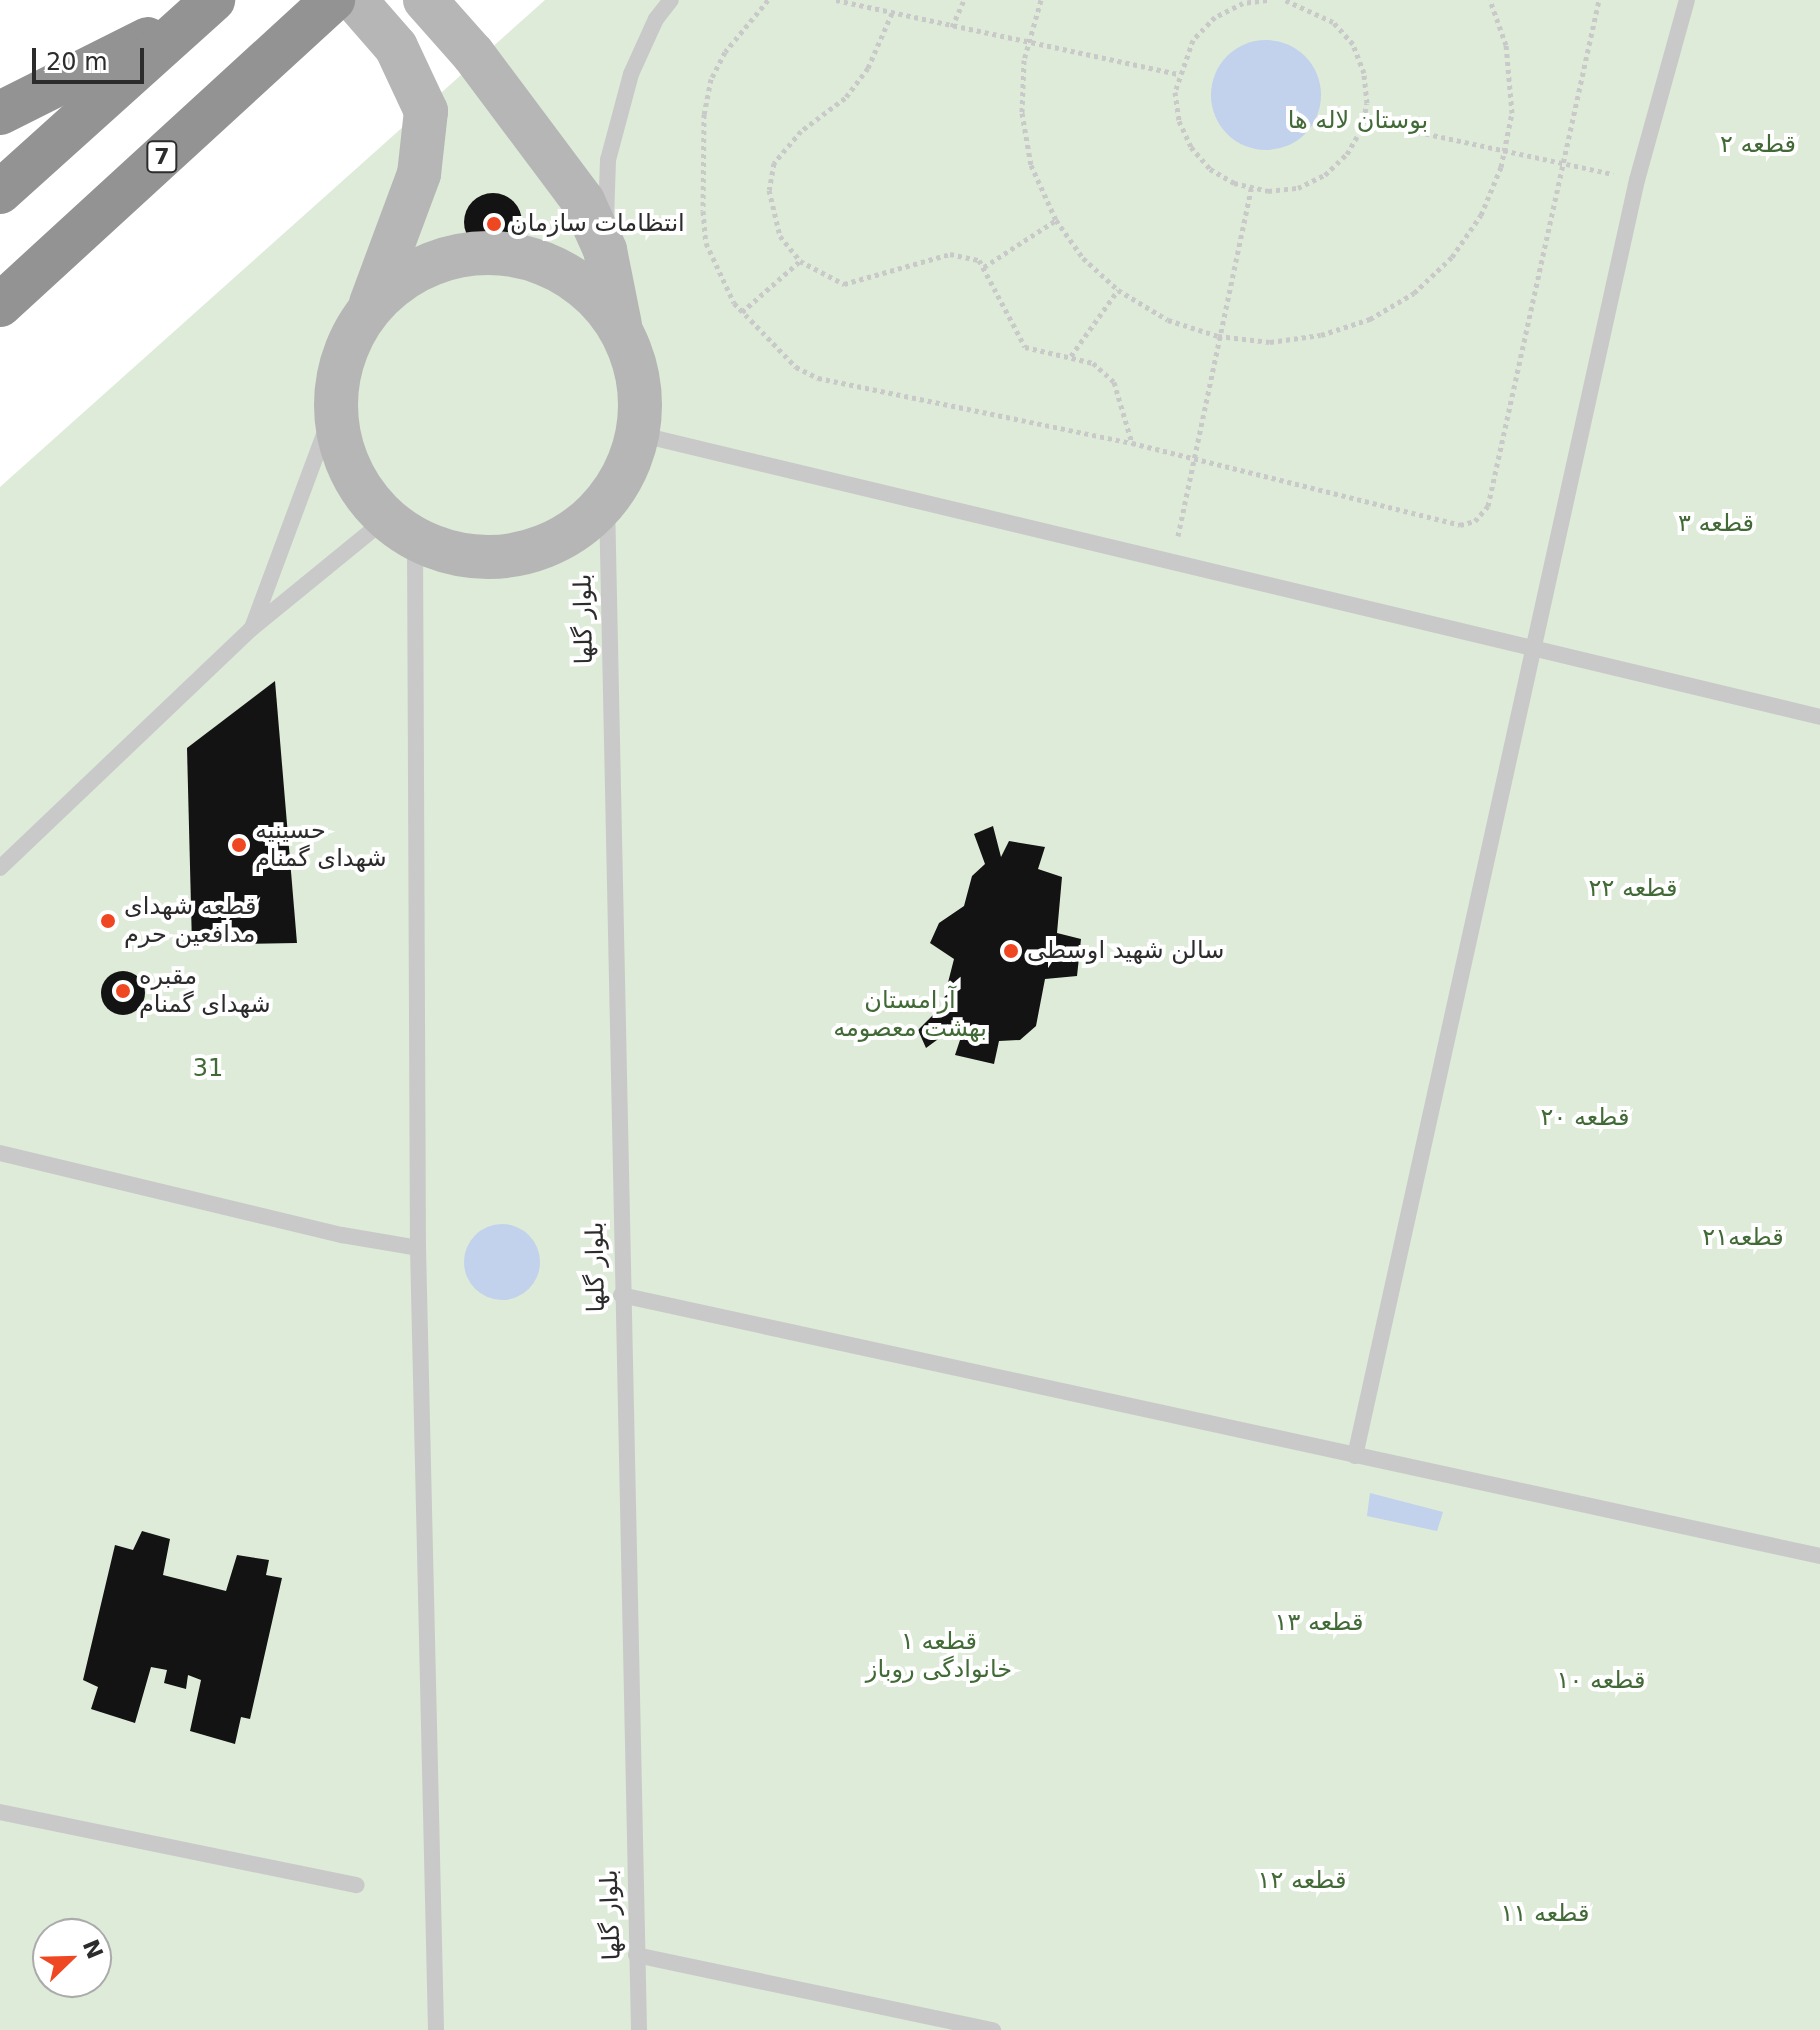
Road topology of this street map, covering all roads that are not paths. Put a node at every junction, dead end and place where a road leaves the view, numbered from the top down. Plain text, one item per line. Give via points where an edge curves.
1 (425, 0) edge
2 (671, 0) edge
3 (1687, 0) edge
4 (337, 3) edge
5 (204, 7) edge
6 (0, 113) edge
7 (0, 192) edge
8 (605, 250) junction
9 (0, 305) edge
10 (369, 308) junction
11 (620, 327) junction
12 (335, 405) junction
13 (638, 434) junction
14 (607, 502) junction
15 (400, 529) junction
16 (251, 629) junction
17 (1533, 651) junction
18 (1820, 717) edge
19 (0, 868) edge
20 (0, 1153) edge
21 (418, 1248) junction
22 (621, 1295) junction
23 (1355, 1456) junction
24 (1820, 1556) edge
25 (0, 1812) edge
26 (357, 1885) dead end
27 (636, 1955) junction
28 (436, 2030) edge
29 (639, 2030) edge
30 (993, 2030) edge

1 - 8 main road via 583,201
2 - 8 lane via 656,19 631,74 611,146
3 - 17 lane via 1637,180
4 - 9 highway, 7
4 - 10 main road via 396,47 426,111 419,174
5 - 6 highway
5 - 7 highway
8 - 11 main road
10 - 11 main road via 400,279 437,260 478,252 520,255 559,269 594,294
10 - 12 main road via 344,353
11 - 13 main road via 641,398
12 - 15 main road via 341,447 358,486
12 - 16 lane
13 - 14 main road via 626,470
13 - 17 lane
14 - 15 main road via 551,545 517,555 482,558
14 - 22 lane, بلوار گلها
15 - 16 lane
15 - 21 lane
16 - 19 lane
17 - 18 lane
17 - 23 lane
20 - 21 lane via 342,1235
21 - 28 lane
22 - 23 lane
22 - 27 lane, بلوار گلها
23 - 24 lane
25 - 26 lane
27 - 29 lane, بلوار گلها
27 - 30 lane

